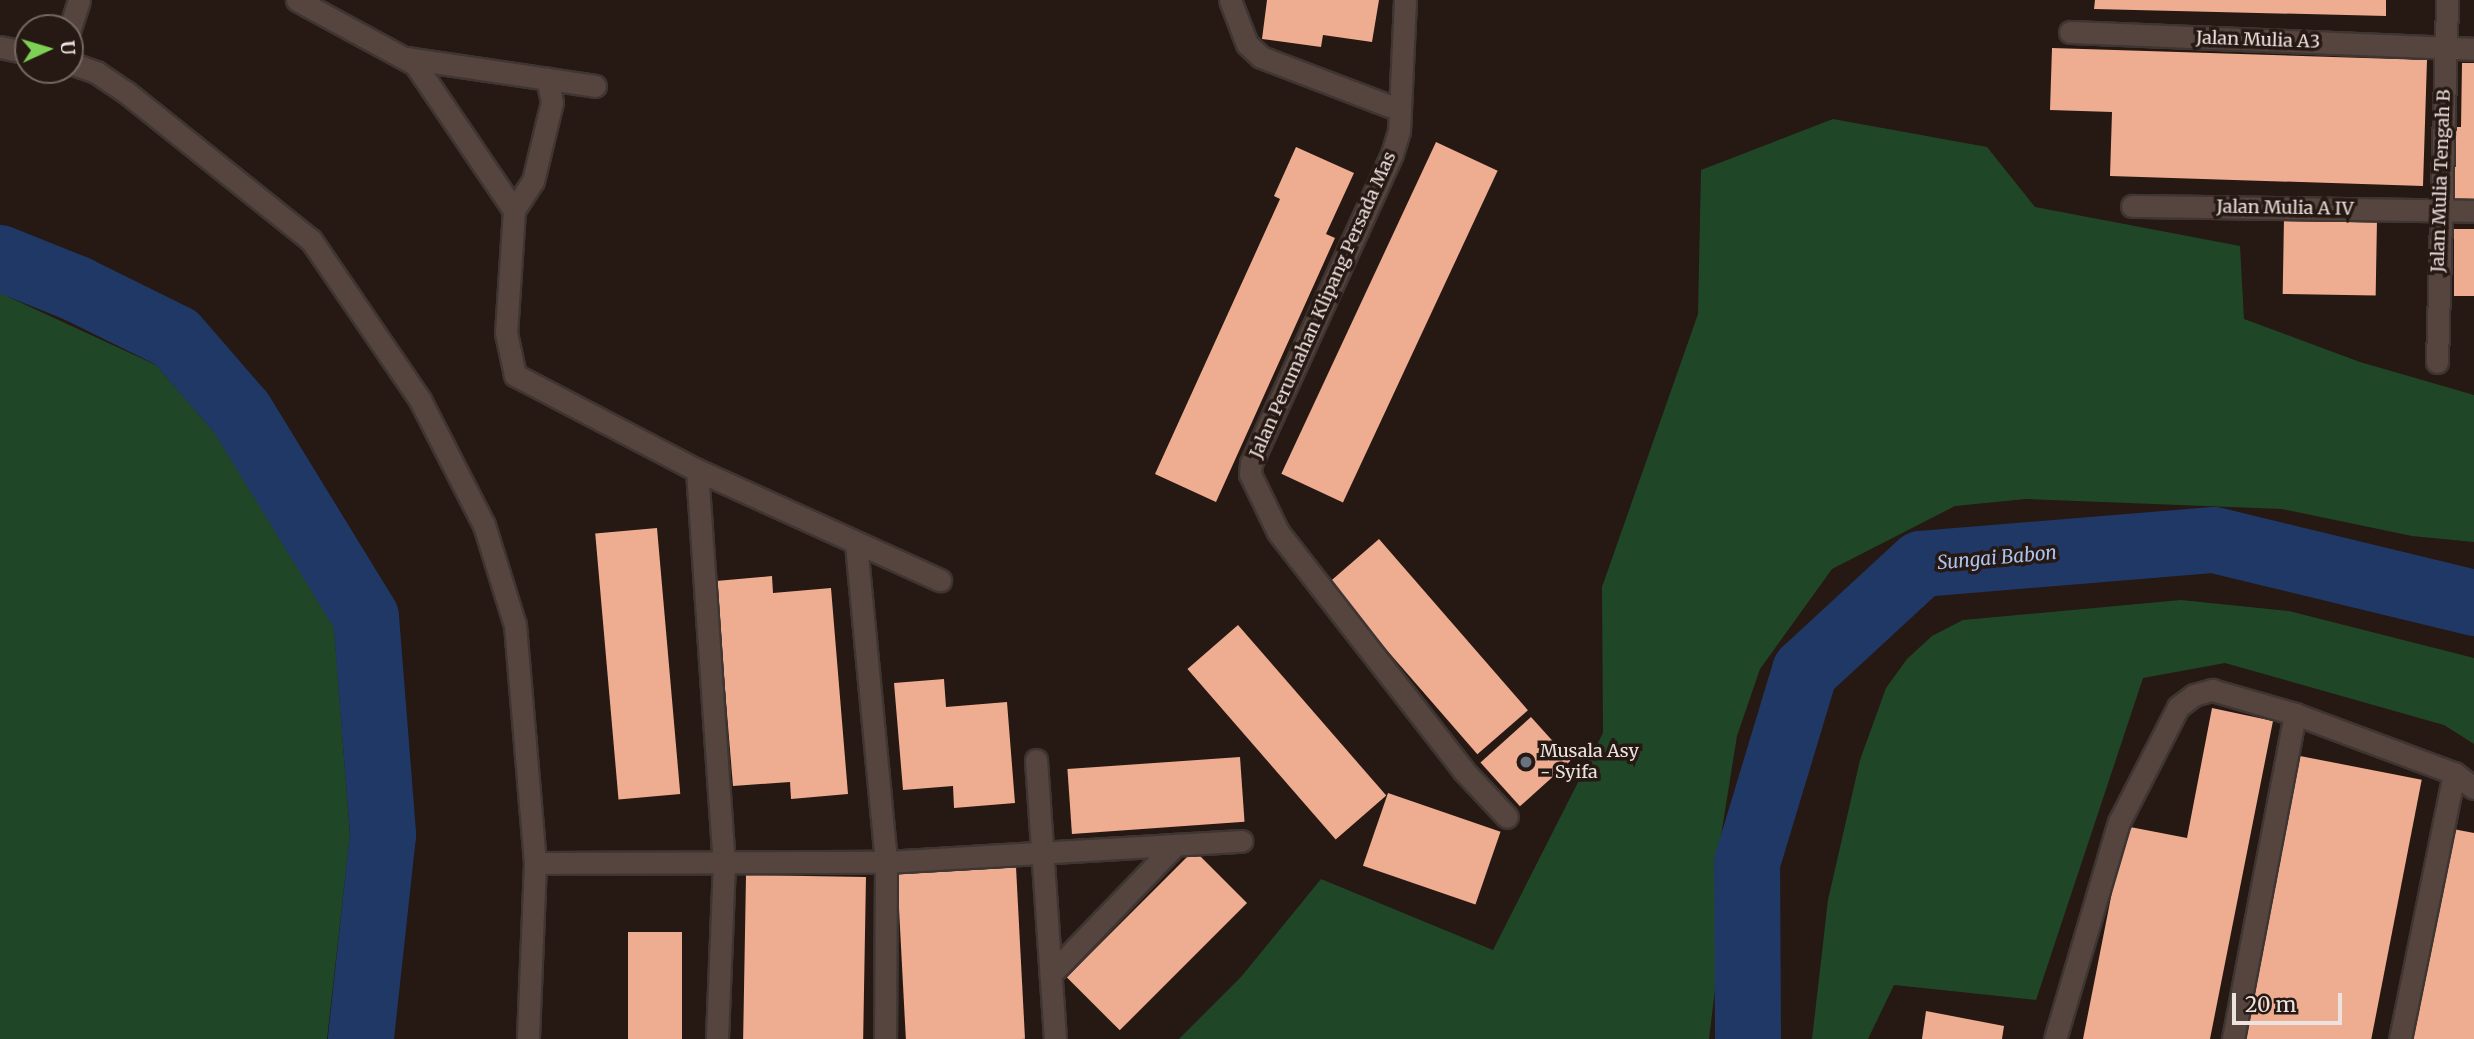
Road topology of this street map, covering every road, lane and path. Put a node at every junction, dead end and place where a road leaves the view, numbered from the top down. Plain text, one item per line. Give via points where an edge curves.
1 (297, 0) edge
2 (1230, 0) edge
3 (1405, 0) edge
4 (2447, 0) edge
5 (2070, 32) dead end
6 (2446, 48) junction
7 (2474, 49) edge
8 (406, 58) junction
9 (84, 68) edge
10 (547, 79) junction
11 (595, 86) dead end
12 (1400, 110) junction
13 (2132, 206) dead end
14 (514, 210) junction
15 (2439, 210) junction
16 (2474, 211) edge
17 (2437, 362) dead end
18 (697, 470) junction
19 (856, 544) junction
20 (940, 580) dead end
21 (2295, 713) junction
22 (1036, 760) dead end
23 (2454, 773) junction
24 (2474, 788) edge
25 (1507, 817) dead end
26 (1241, 841) dead end
27 (1175, 845) junction
28 (1042, 851) junction
29 (886, 862) junction
30 (535, 863) junction
31 (724, 863) junction
32 (1051, 974) junction
33 (528, 1039) edge
34 (717, 1039) edge
35 (885, 1039) edge
36 (1055, 1039) edge
37 (2055, 1039) edge
38 (2233, 1039) edge
39 (2400, 1039) edge

1 - 8 street
2 - 12 street via 1247,44 1261,57
3 - 12 street, Jalan Perumahan Klipang Persada Mas
4 - 6 street, Jalan Mulia Tengah B
5 - 6 street, Jalan Mulia A3
6 - 7 street, Jalan Mulia A3
6 - 15 street, Jalan Mulia Tengah B
8 - 10 street
8 - 14 street
9 - 30 street via 126,92 311,240 420,400 484,525 515,625
10 - 11 street
10 - 14 street via 552,102 536,168
12 - 25 street, Jalan Perumahan Klipang Persada Mas via 1399,131 1384,175 1251,463 1251,484 1295,553 1463,770
13 - 15 street, Jalan Mulia A IV
14 - 18 street via 506,333 515,375
15 - 16 street, Jalan Mulia A IV
15 - 17 street, Jalan Mulia Tengah B
18 - 19 street
18 - 31 street
19 - 20 street
19 - 29 street
21 - 23 street
21 - 37 street via 2212,690 2194,695 2178,707 2119,822
21 - 38 street
22 - 28 street
23 - 24 street
23 - 39 street
26 - 27 street
27 - 28 street
27 - 32 street
28 - 29 street
28 - 32 street
29 - 31 street
29 - 35 street
30 - 31 street
30 - 33 street
31 - 34 street
32 - 36 street

